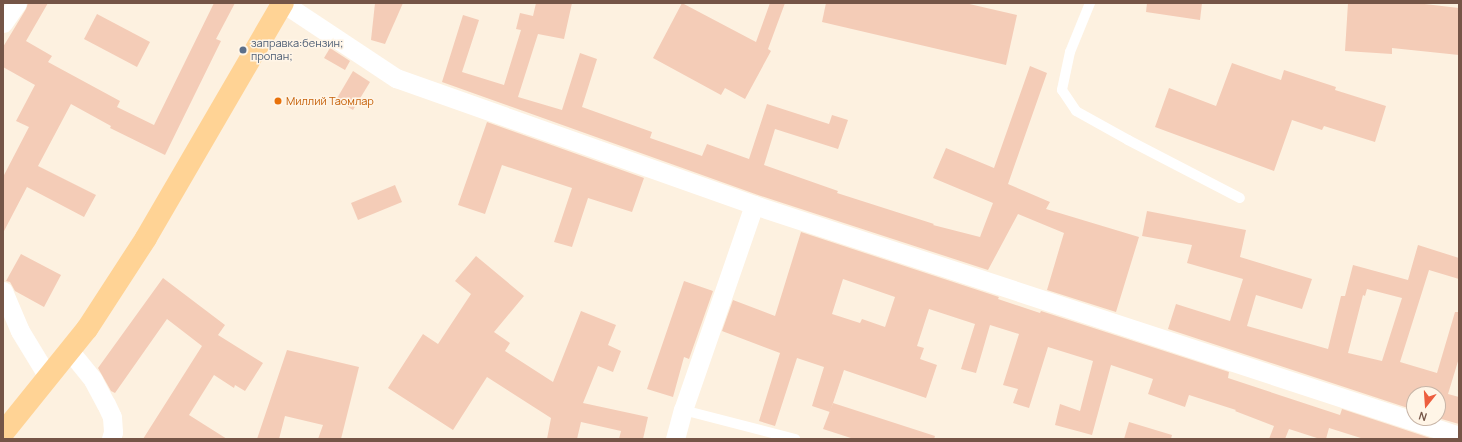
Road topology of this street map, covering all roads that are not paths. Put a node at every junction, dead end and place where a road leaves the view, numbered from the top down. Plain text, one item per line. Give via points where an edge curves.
1 (16, 3) edge
2 (283, 3) edge
3 (1090, 3) edge
4 (3, 23) edge
5 (1240, 198) dead end
6 (754, 205) junction
7 (3, 291) edge
8 (69, 350) junction
9 (48, 377) junction
10 (683, 410) junction
11 (3, 433) edge
12 (1459, 436) edge
13 (111, 439) edge
14 (675, 439) edge
15 (795, 439) edge

1 - 4 street
2 - 6 street via 396,78
2 - 8 main road via 146,238
3 - 5 lane via 1070,52 1062,90 1076,111
6 - 10 street
6 - 12 street
7 - 9 street via 20,331
8 - 9 main road
8 - 13 street via 93,380 106,404 112,417
9 - 11 main road
10 - 14 street
10 - 15 lane

